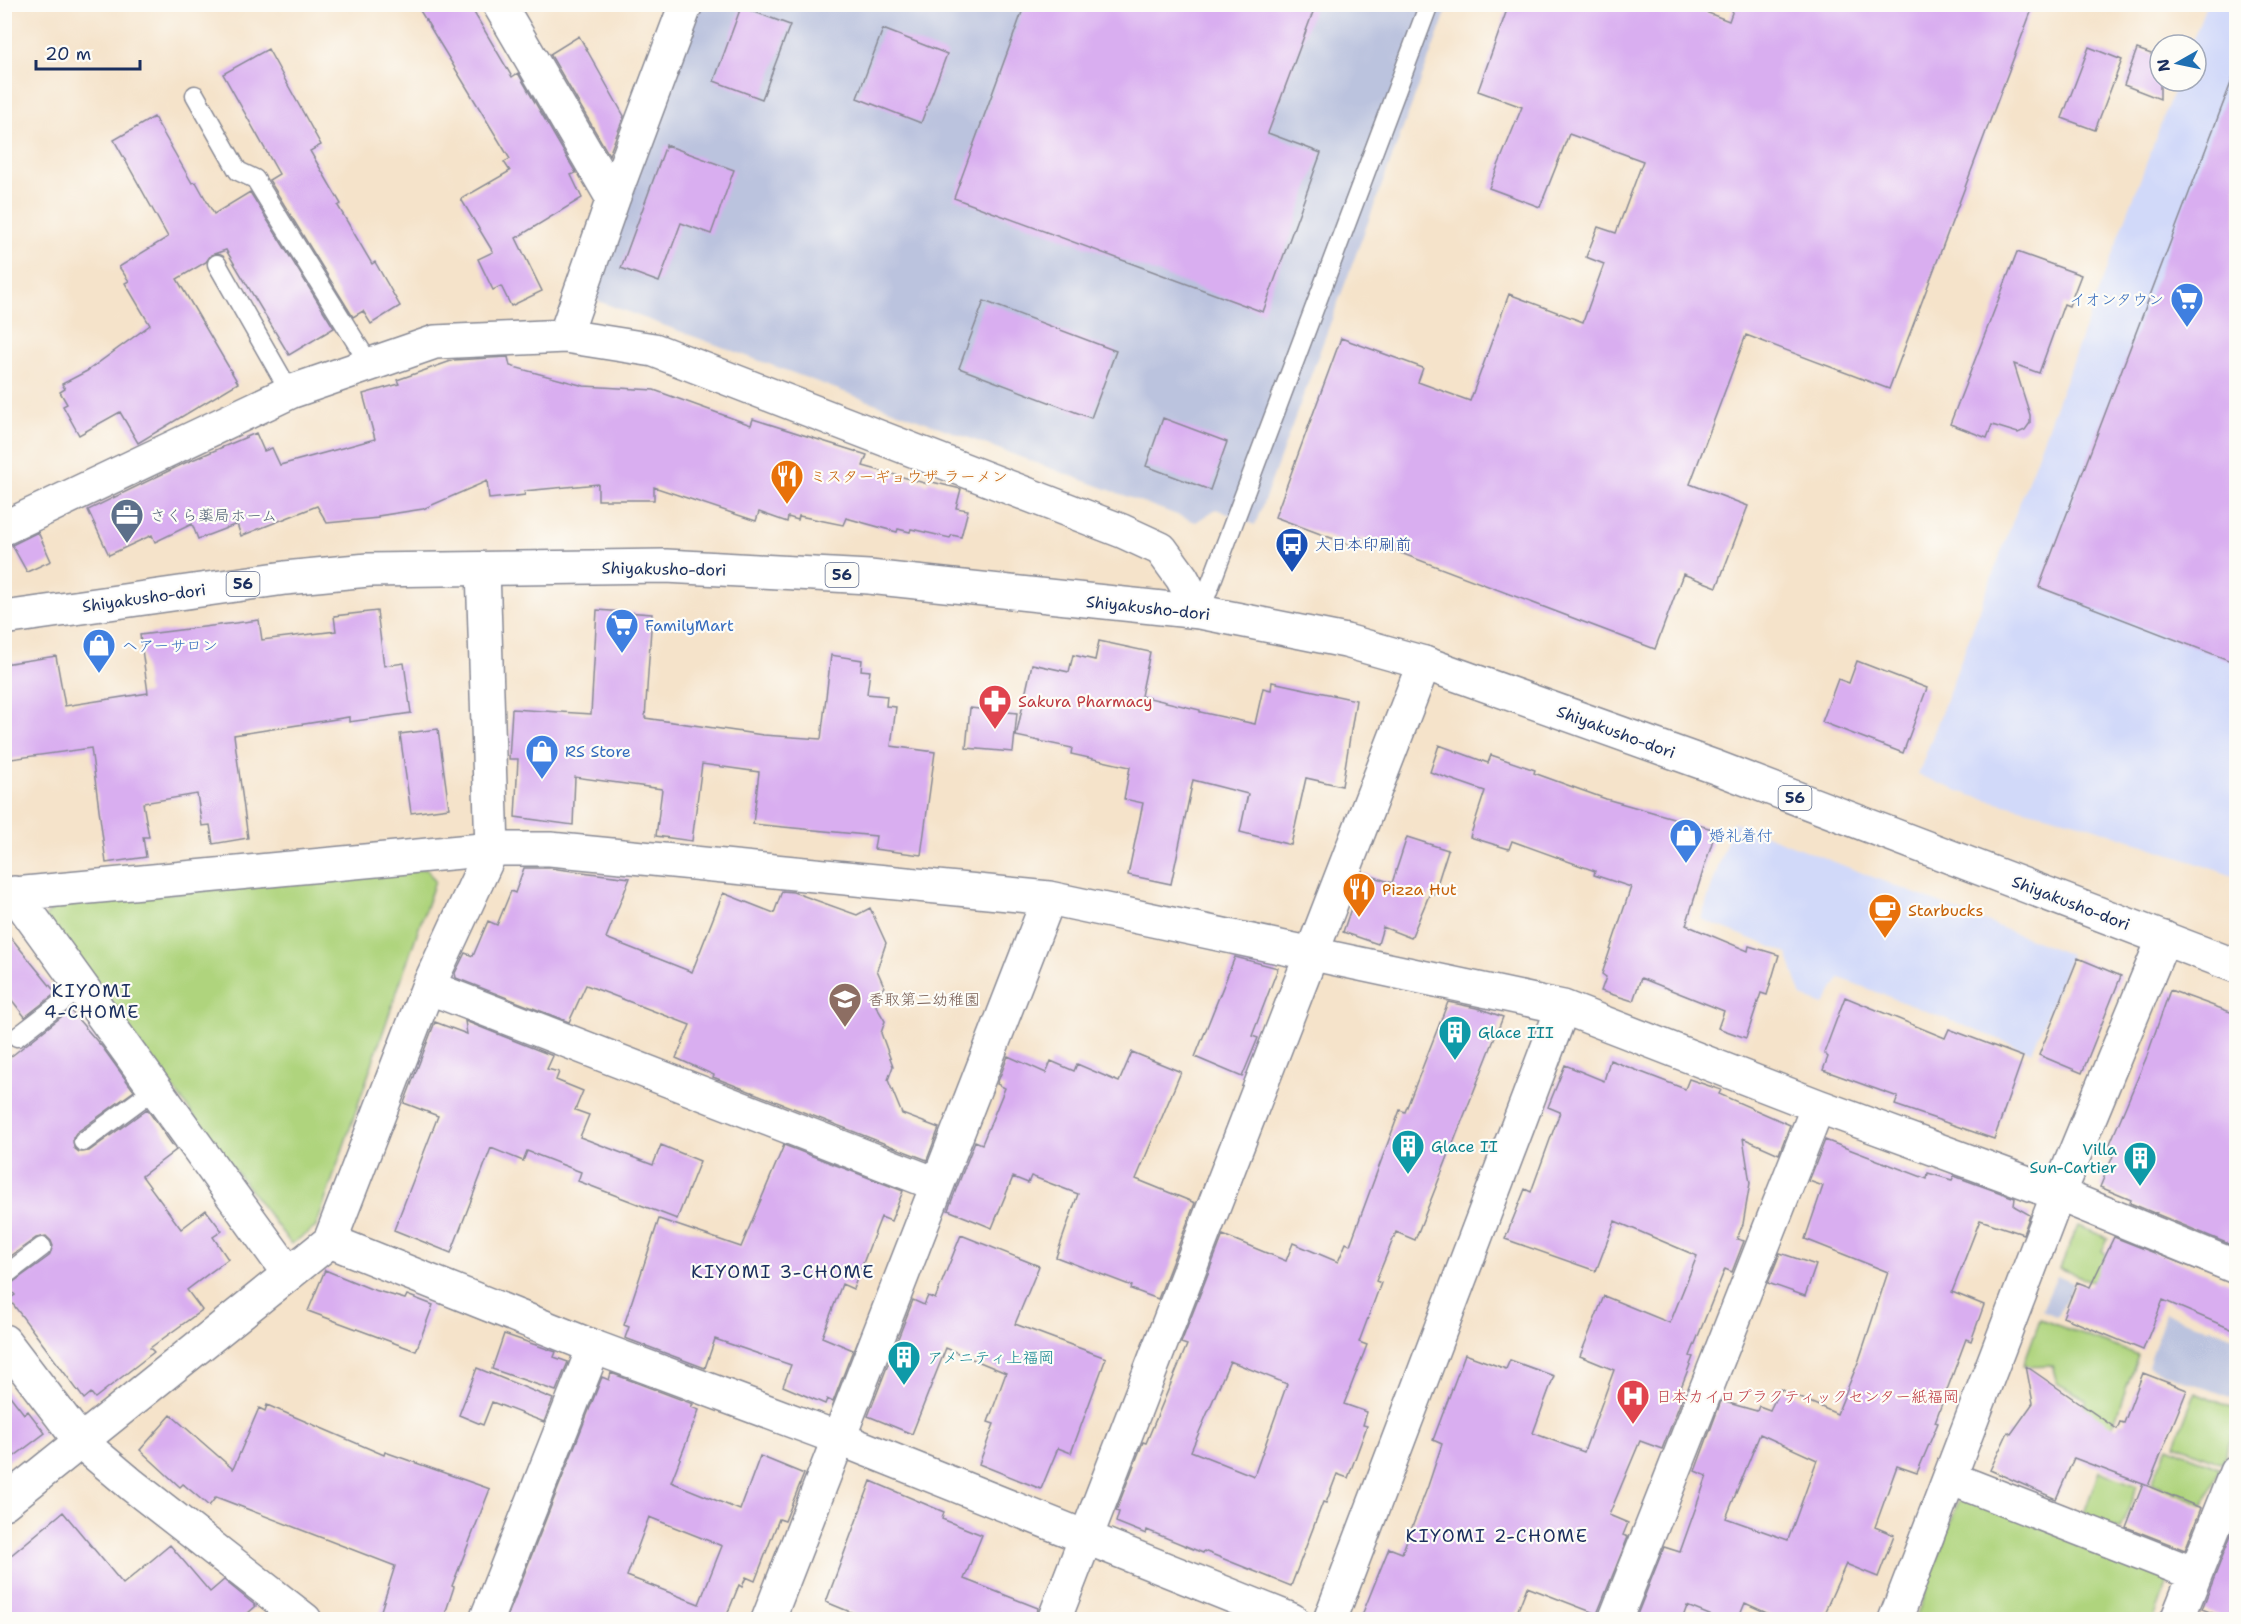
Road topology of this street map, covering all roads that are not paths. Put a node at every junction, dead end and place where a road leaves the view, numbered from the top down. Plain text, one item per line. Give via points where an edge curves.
1 (500, 4) edge
2 (686, 4) edge
3 (1429, 4) edge
4 (195, 96) dead end
5 (613, 199) junction
6 (217, 264) dead end
7 (566, 336) junction
8 (370, 364) junction
9 (290, 392) junction
10 (11, 518) edge
11 (483, 569) junction
12 (1200, 612) junction
13 (4, 618) edge
14 (1424, 663) junction
15 (492, 849) junction
16 (9, 894) edge
17 (1049, 898) junction
18 (2164, 938) junction
19 (1312, 952) junction
20 (2236, 966) edge
21 (82, 987) junction
22 (429, 987) junction
23 (1563, 1007) junction
24 (17, 1037) dead end
25 (156, 1088) junction
26 (1818, 1106) junction
27 (83, 1142) dead end
28 (936, 1184) junction
29 (2058, 1194) junction
30 (330, 1240) junction
31 (42, 1247) dead end
32 (2236, 1267) edge
33 (289, 1274) junction
34 (4, 1276) edge
35 (4, 1341) edge
36 (594, 1347) junction
37 (838, 1438) junction
38 (81, 1442) junction
39 (2236, 1472) edge
40 (1950, 1478) junction
41 (4, 1503) edge
42 (1087, 1537) junction
43 (2196, 1574) junction
44 (294, 1617) edge
45 (486, 1620) edge
46 (768, 1620) edge
47 (1054, 1620) edge
48 (1292, 1620) edge
49 (1330, 1620) edge
50 (1615, 1620) edge
51 (1895, 1620) edge
52 (2177, 1620) edge

1 - 5 street
2 - 5 street
3 - 12 lane
4 - 8 lane via 238,171 255,179
5 - 7 street
6 - 9 lane
7 - 8 street via 435,342
7 - 12 street via 654,350 1122,531 1161,549
8 - 9 street
9 - 10 street
11 - 12 street, Shiyakusho-dori / 56 via 666,566 869,577
11 - 13 street, Shiyakusho-dori / 56 via 368,570 285,578
11 - 15 street
12 - 14 street, Shiyakusho-dori / 56 via 1335,639
14 - 18 street, Shiyakusho-dori / 56 via 1715,767
14 - 19 street
15 - 16 street
15 - 17 street via 562,850
15 - 22 street
16 - 21 street
17 - 19 street
17 - 28 street
18 - 20 street, Shiyakusho-dori / 56
18 - 29 street
19 - 23 street
19 - 42 street
21 - 24 lane
21 - 25 street
22 - 28 street
22 - 30 street
23 - 26 street
23 - 49 street
25 - 27 lane
25 - 33 street
26 - 29 street
26 - 50 street
28 - 37 street
29 - 32 street
29 - 40 street
30 - 33 street
30 - 36 street
31 - 34 lane
33 - 38 street
35 - 38 street
36 - 37 street
36 - 45 street
37 - 42 street
37 - 46 street
38 - 41 street
38 - 44 street
39 - 43 street
40 - 43 street
40 - 51 street
42 - 47 street
42 - 48 street
43 - 52 street

